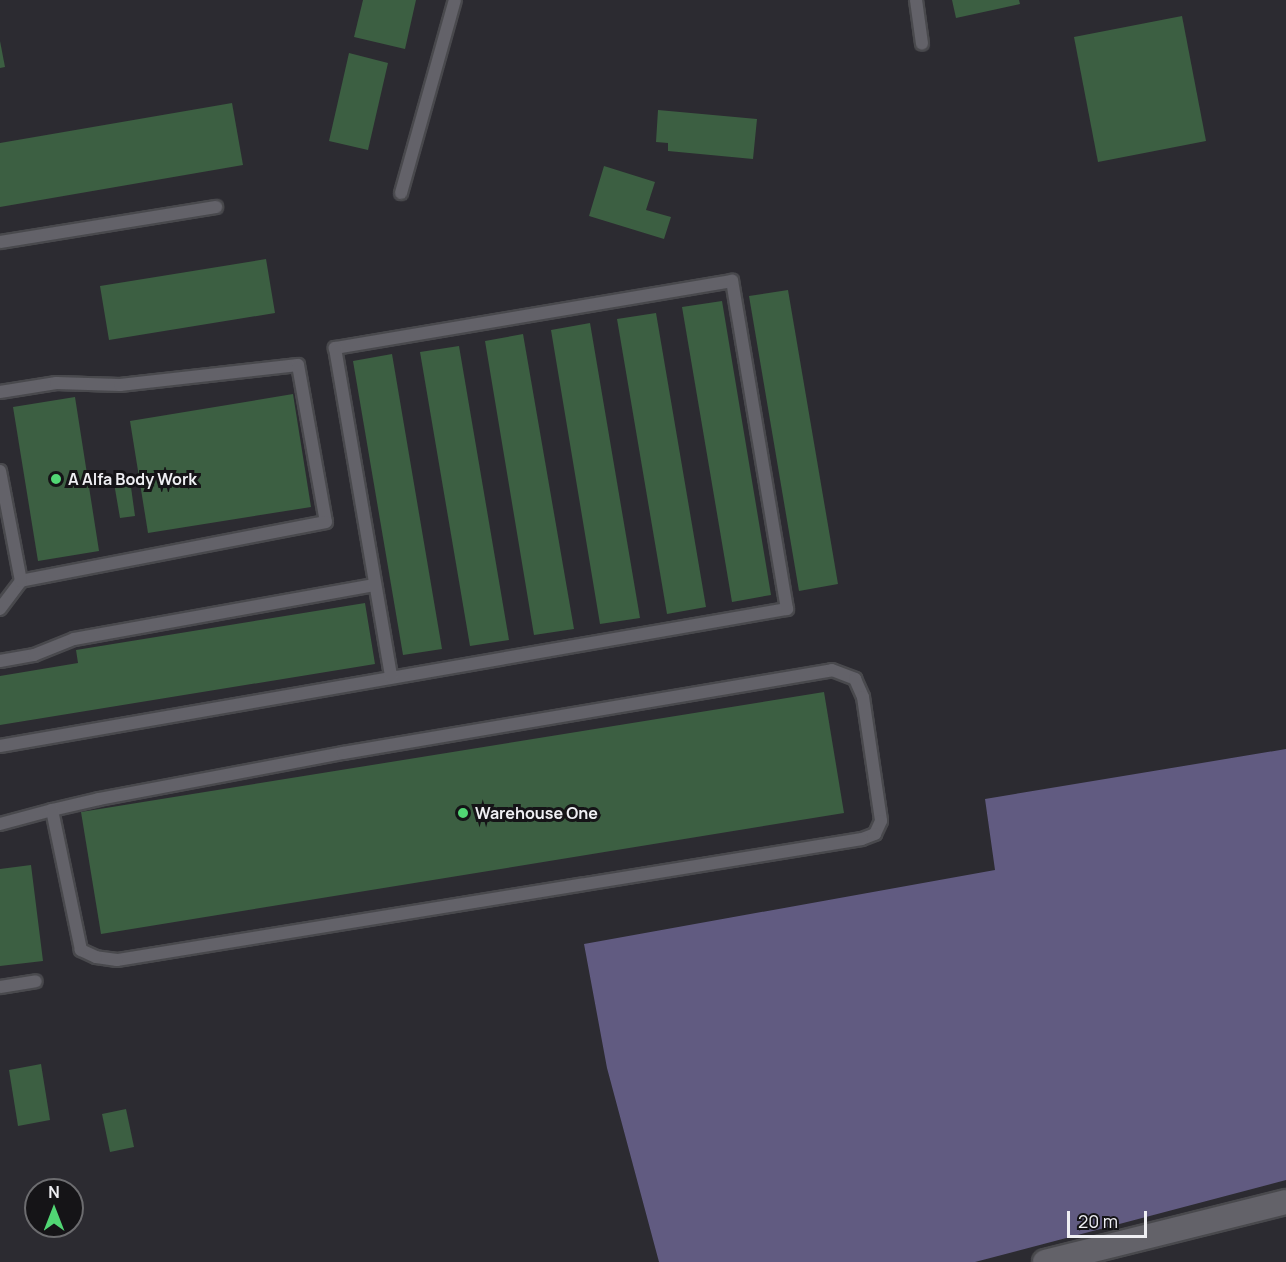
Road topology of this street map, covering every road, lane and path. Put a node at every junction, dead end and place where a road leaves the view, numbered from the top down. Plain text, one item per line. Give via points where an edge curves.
1 (455, 0) edge
2 (916, 0) edge
3 (922, 44) dead end
4 (401, 193) dead end
5 (216, 207) dead end
6 (0, 242) edge
7 (0, 392) edge
8 (0, 471) edge
9 (21, 581) junction
10 (374, 585) junction
11 (0, 609) edge
12 (0, 661) edge
13 (391, 676) junction
14 (0, 746) edge
15 (52, 810) junction
16 (0, 824) edge
17 (36, 981) dead end
18 (0, 987) edge
19 (1286, 1202) edge
20 (1045, 1262) edge

1 - 4 lane
2 - 3 lane
5 - 6 lane
7 - 9 lane via 56,383 120,384 298,365 326,522
8 - 9 lane
9 - 11 lane
10 - 12 lane via 74,639 34,655
10 - 13 lane
10 - 13 lane via 335,348 732,281 787,609
13 - 14 lane
15 - 15 lane via 343,753 832,670 855,679 863,697 881,821 875,834 862,839 117,960 81,950
15 - 16 lane
17 - 18 lane
19 - 20 street

